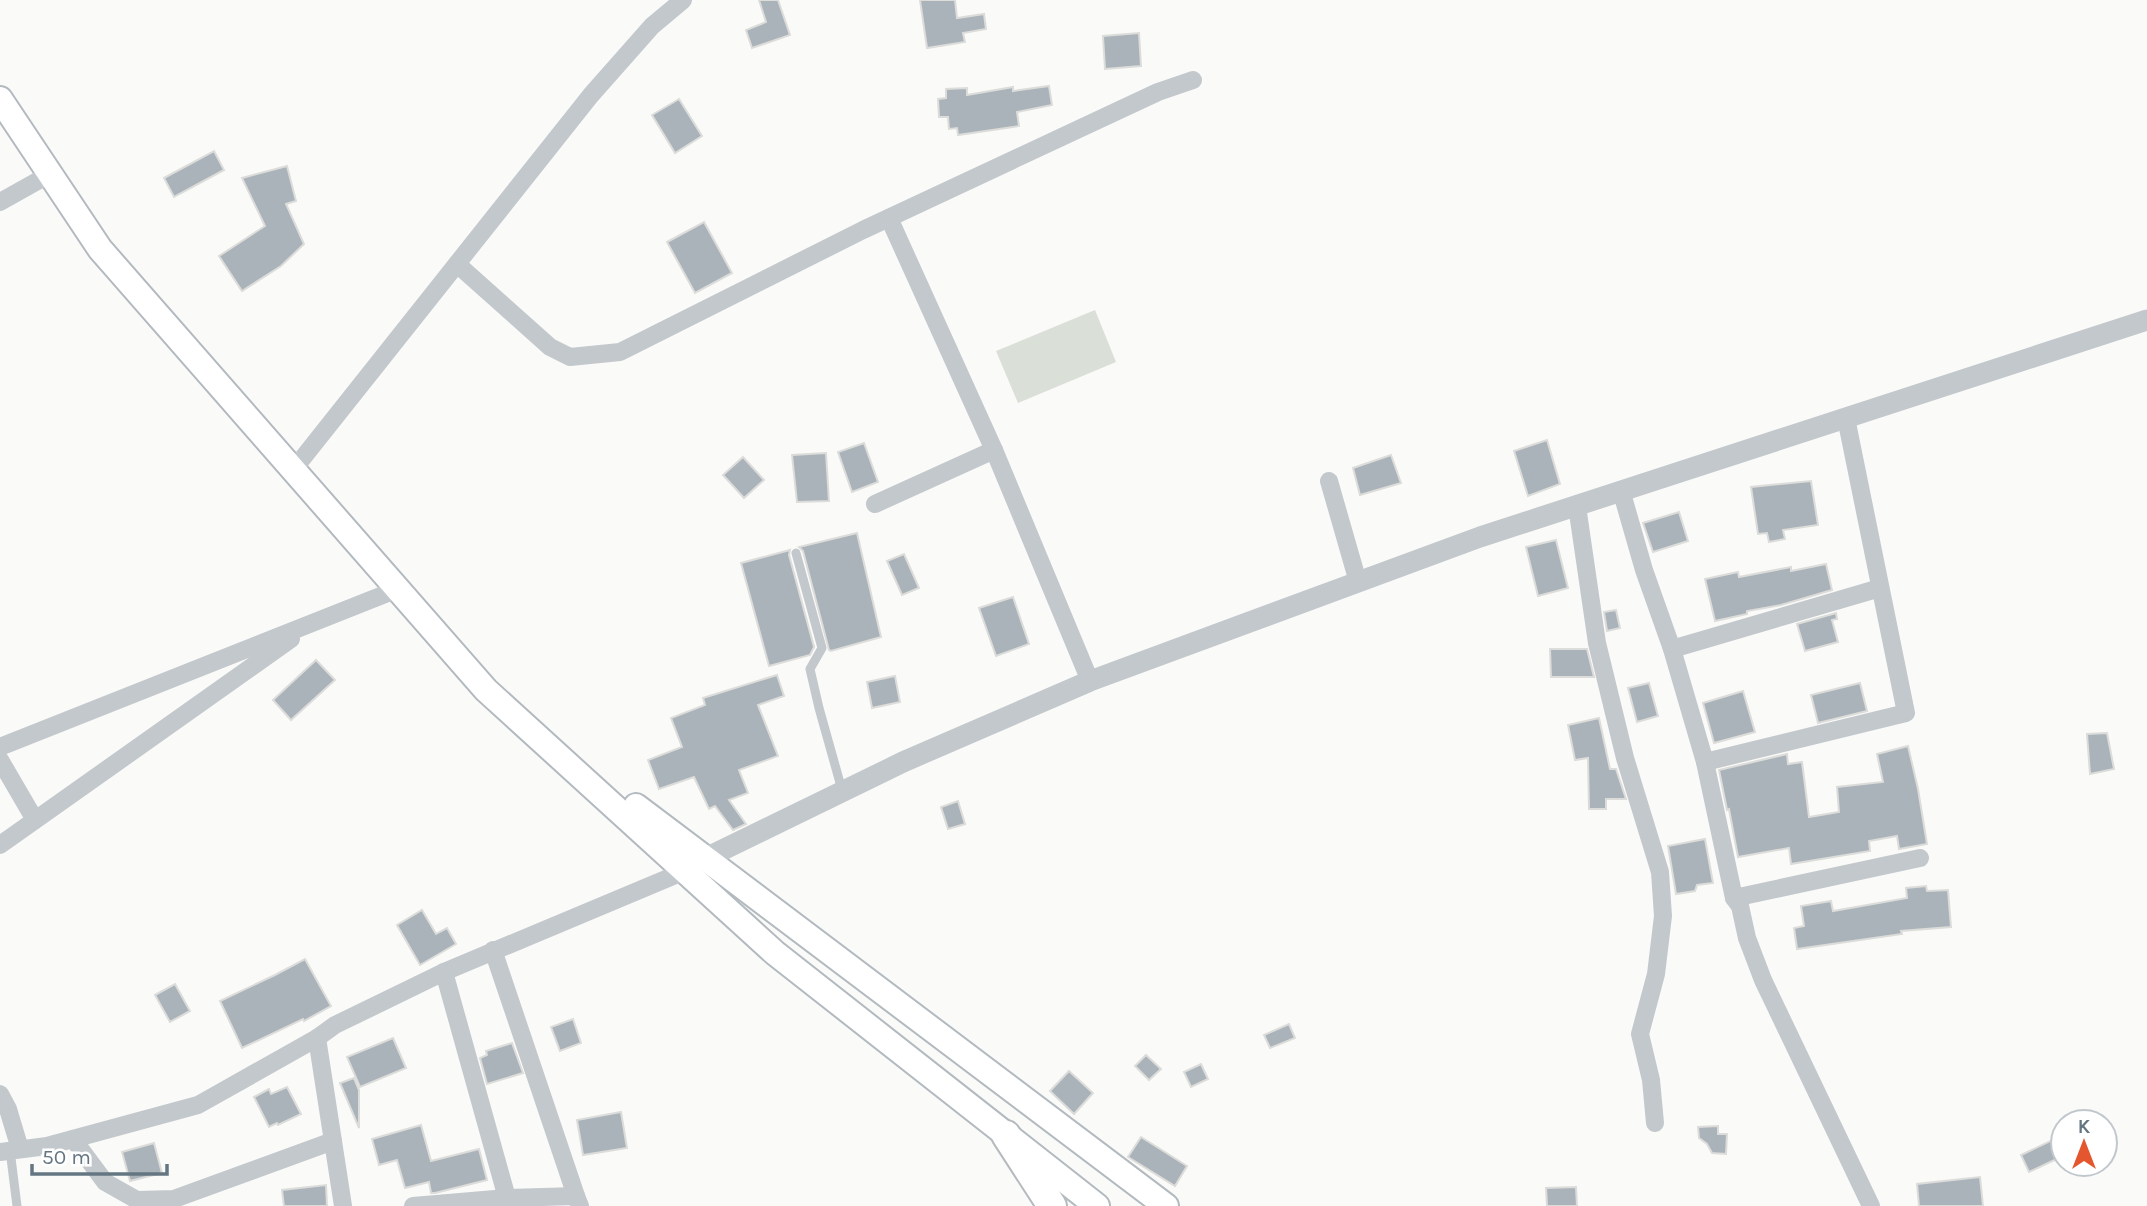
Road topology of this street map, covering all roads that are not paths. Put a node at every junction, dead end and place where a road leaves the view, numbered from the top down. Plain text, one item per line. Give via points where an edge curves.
1 (683, 0) edge
2 (1193, 80) dead end
3 (0, 99) edge
4 (50, 174) junction
5 (0, 202) edge
6 (889, 218) junction
7 (457, 264) junction
8 (2147, 320) edge
9 (1846, 418) junction
10 (994, 450) junction
11 (294, 468) junction
12 (1329, 481) dead end
13 (1621, 490) junction
14 (875, 504) dead end
15 (1577, 506) junction
16 (796, 553) dead end
17 (1358, 582) junction
18 (1880, 588) junction
19 (398, 589) junction
20 (316, 622) junction
21 (1672, 649) junction
22 (1090, 681) junction
23 (0, 747) edge
24 (0, 760) edge
25 (1705, 762) junction
26 (843, 791) junction
27 (35, 820) junction
28 (0, 845) edge
29 (1920, 858) dead end
30 (695, 865) junction
31 (1734, 898) junction
32 (493, 950) junction
33 (444, 972) junction
34 (317, 1038) junction
35 (0, 1094) edge
36 (1655, 1123) dead end
37 (1006, 1135) junction
38 (73, 1139) junction
39 (333, 1141) junction
40 (10, 1150) edge
41 (507, 1198) junction
42 (578, 1201) edge
43 (17, 1206) edge
44 (343, 1206) edge
45 (413, 1206) edge
46 (1052, 1206) edge
47 (1097, 1206) edge
48 (1166, 1206) edge
49 (1871, 1206) edge

1 - 7 street via 652,26 591,94
2 - 6 street via 1158,92
3 - 4 main road
4 - 5 street
4 - 11 main road via 100,249
6 - 7 street via 620,352 590,356 570,357 550,347
6 - 10 street
7 - 11 street
8 - 9 street
9 - 13 street
9 - 18 street
10 - 14 street
10 - 22 street
11 - 19 main road
12 - 17 street
13 - 15 street
13 - 21 street
15 - 17 street
15 - 36 street via 1597,643 1625,758 1660,872 1663,916 1656,974 1640,1034
16 - 26 lane via 822,648 810,669
17 - 22 street
18 - 21 street
18 - 25 street via 1906,713
19 - 20 street
19 - 30 main road via 486,690
20 - 23 street
20 - 27 street
21 - 25 street
22 - 26 street
24 - 27 street
25 - 31 street
26 - 30 street
27 - 28 street
29 - 31 street
30 - 32 street
30 - 37 main road via 775,953
30 - 48 main road
31 - 49 street via 1763,980
32 - 33 street
32 - 42 street
33 - 34 street
33 - 41 street
34 - 38 street via 198,1105
34 - 39 street
35 - 40 street via 8,1108
37 - 46 main road
37 - 47 main road
38 - 39 street via 105,1182 137,1200 174,1199
38 - 40 street
39 - 44 street
40 - 43 lane
41 - 42 street
41 - 45 street

